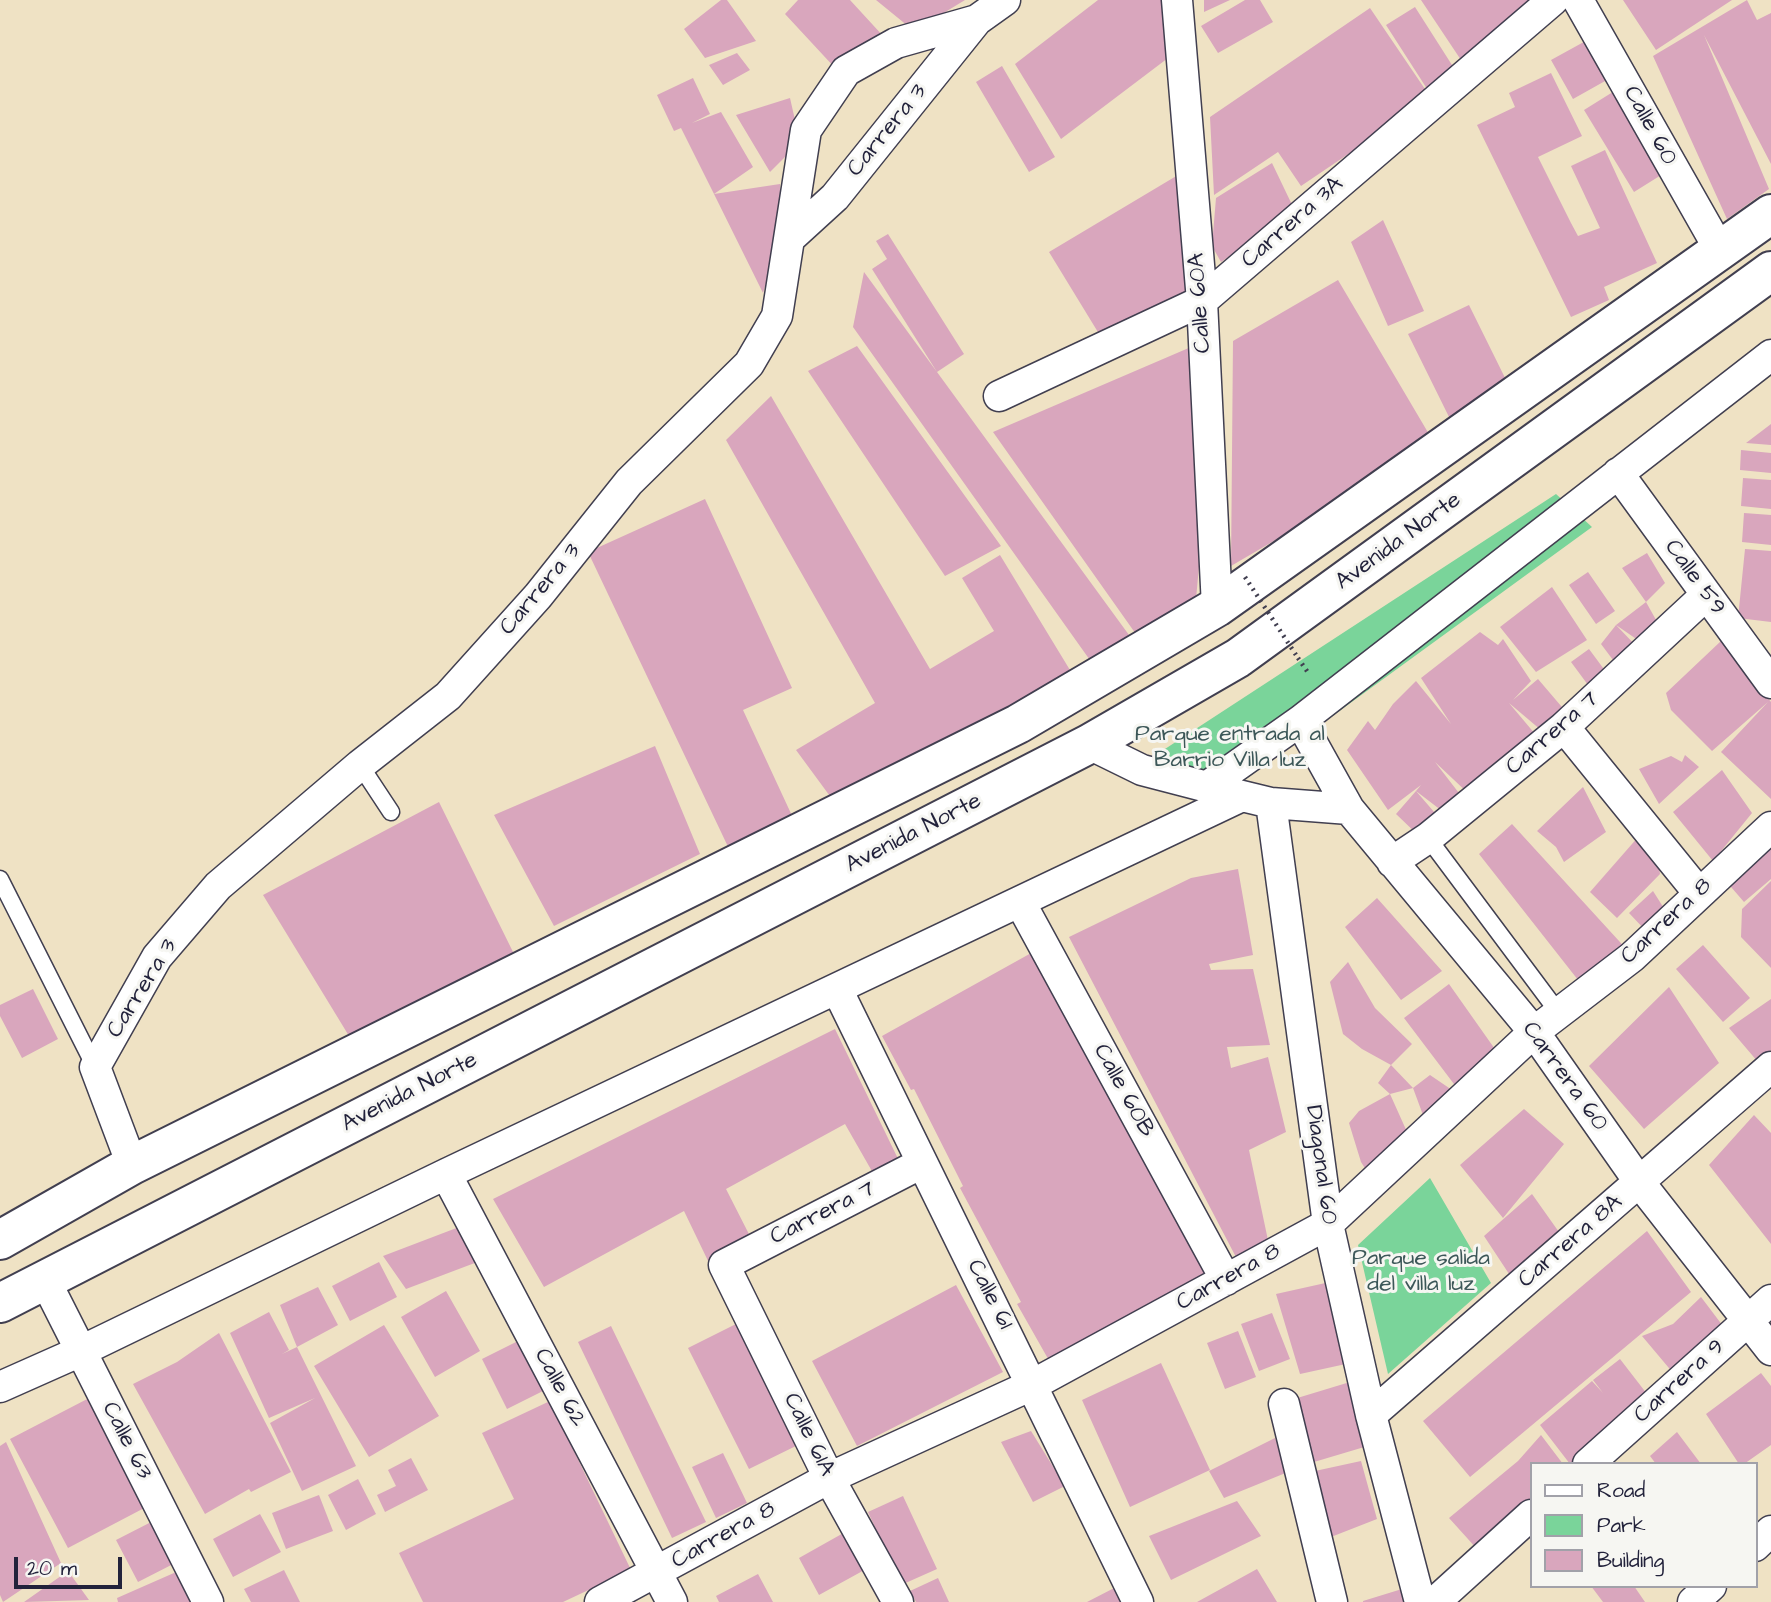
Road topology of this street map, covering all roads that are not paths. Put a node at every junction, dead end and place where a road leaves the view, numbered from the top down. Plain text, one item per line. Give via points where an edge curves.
1 (1005, 0) edge
2 (1177, 0) edge
3 (1553, 0) edge
4 (1578, 0) edge
5 (977, 20) junction
6 (1771, 215) edge
7 (789, 239) junction
8 (1721, 252) junction
9 (1771, 271) edge
10 (1202, 301) junction
11 (1771, 355) edge
12 (999, 396) dead end
13 (1618, 473) junction
14 (1706, 595) junction
15 (1217, 607) junction
16 (1770, 679) edge
17 (1300, 720) junction
18 (1564, 727) junction
19 (1089, 744) junction
20 (360, 765) junction
21 (1208, 786) junction
22 (1242, 796) junction
23 (1271, 803) junction
24 (1349, 809) junction
25 (391, 812) dead end
26 (1771, 827) edge
27 (1428, 838) junction
28 (1392, 862) junction
29 (0, 879) edge
30 (1698, 892) junction
31 (1020, 902) junction
32 (837, 989) junction
33 (1558, 1012) junction
34 (1534, 1032) junction
35 (95, 1067) junction
36 (1771, 1067) edge
37 (922, 1163) junction
38 (132, 1165) junction
39 (446, 1174) junction
40 (1640, 1183) junction
41 (1328, 1224) junction
42 (0, 1240) edge
43 (724, 1265) joint
44 (45, 1280) junction
45 (1226, 1280) junction
46 (1771, 1300) edge
47 (0, 1303) edge
48 (1749, 1320) junction
49 (1771, 1350) edge
50 (81, 1351) junction
51 (1034, 1384) junction
52 (0, 1387) edge
53 (1284, 1404) dead end
54 (1371, 1415) junction
55 (1590, 1462) edge
56 (829, 1478) junction
57 (1530, 1516) edge
58 (1771, 1531) edge
59 (1757, 1544) edge
60 (657, 1573) junction
61 (1709, 1588) edge
62 (208, 1602) edge
63 (600, 1602) edge
64 (672, 1602) edge
65 (898, 1602) edge
66 (1138, 1602) edge
67 (1332, 1602) edge
68 (1420, 1602) edge
69 (1435, 1602) edge
70 (1693, 1602) edge

1 - 5 street, Carrera 3
2 - 10 street, Calle 60A
3 - 10 street, Carrera 3A
4 - 8 street, Calle 60
5 - 7 street, Carrera 3 via 835,197
5 - 7 street via 896,43 846,71 806,130
6 - 8 main road
7 - 20 street, Carrera 3 via 777,316 749,364 629,482 538,596 448,696
8 - 15 main road
9 - 19 main road, Avenida Norte via 1238,658
10 - 12 street, Carrera 3A
10 - 15 street, Calle 60A
11 - 13 street
13 - 14 street, Calle 59
13 - 17 street
14 - 16 street, Calle 59
14 - 18 street, Carrera 7
15 - 38 main road via 1018,724
17 - 21 street
17 - 24 street, Carrera 60
18 - 27 street, Carrera 7
18 - 30 street
19 - 21 street via 1142,770
19 - 44 main road, Avenida Norte
20 - 25 lane
20 - 35 street, Carrera 3 via 209,896 157,957
21 - 22 street
22 - 23 street
22 - 31 street
23 - 24 street
23 - 41 street, Diagonal 60
24 - 28 street, Carrera 60
26 - 30 street, Carrera 8
27 - 28 street, Carrera 7
27 - 33 lane, Carrera 60
28 - 34 street, Carrera 60
29 - 35 lane
30 - 33 street, Carrera 8 via 1632,957
31 - 32 street
31 - 45 street, Calle 60B
32 - 37 street, Calle 61
32 - 39 street
33 - 34 street, Carrera 8
34 - 40 street, Carrera 60
34 - 41 street, Carrera 8
35 - 38 street
36 - 40 street, Carrera 8A
37 - 43 street, Carrera 7
37 - 51 street, Calle 61
38 - 42 main road
39 - 50 street
39 - 60 street, Calle 62
40 - 48 street, Carrera 60
40 - 54 street, Carrera 8A
41 - 45 street, Carrera 8
41 - 54 street, Diagonal 60
43 - 56 street, Calle 61A
44 - 47 main road, Avenida Norte
44 - 50 street, Calle 63
45 - 51 street, Carrera 8
46 - 48 street, Carrera 9
48 - 49 street, Carrera 60
48 - 55 street, Carrera 9
50 - 52 street
50 - 62 street, Calle 63
51 - 56 street, Carrera 8
51 - 66 street, Calle 61
53 - 67 street
54 - 68 street, Diagonal 60
56 - 60 street, Carrera 8
56 - 65 street, Calle 61A
57 - 69 street
58 - 59 street
60 - 63 street, Carrera 8
60 - 64 street, Calle 62
61 - 70 street

